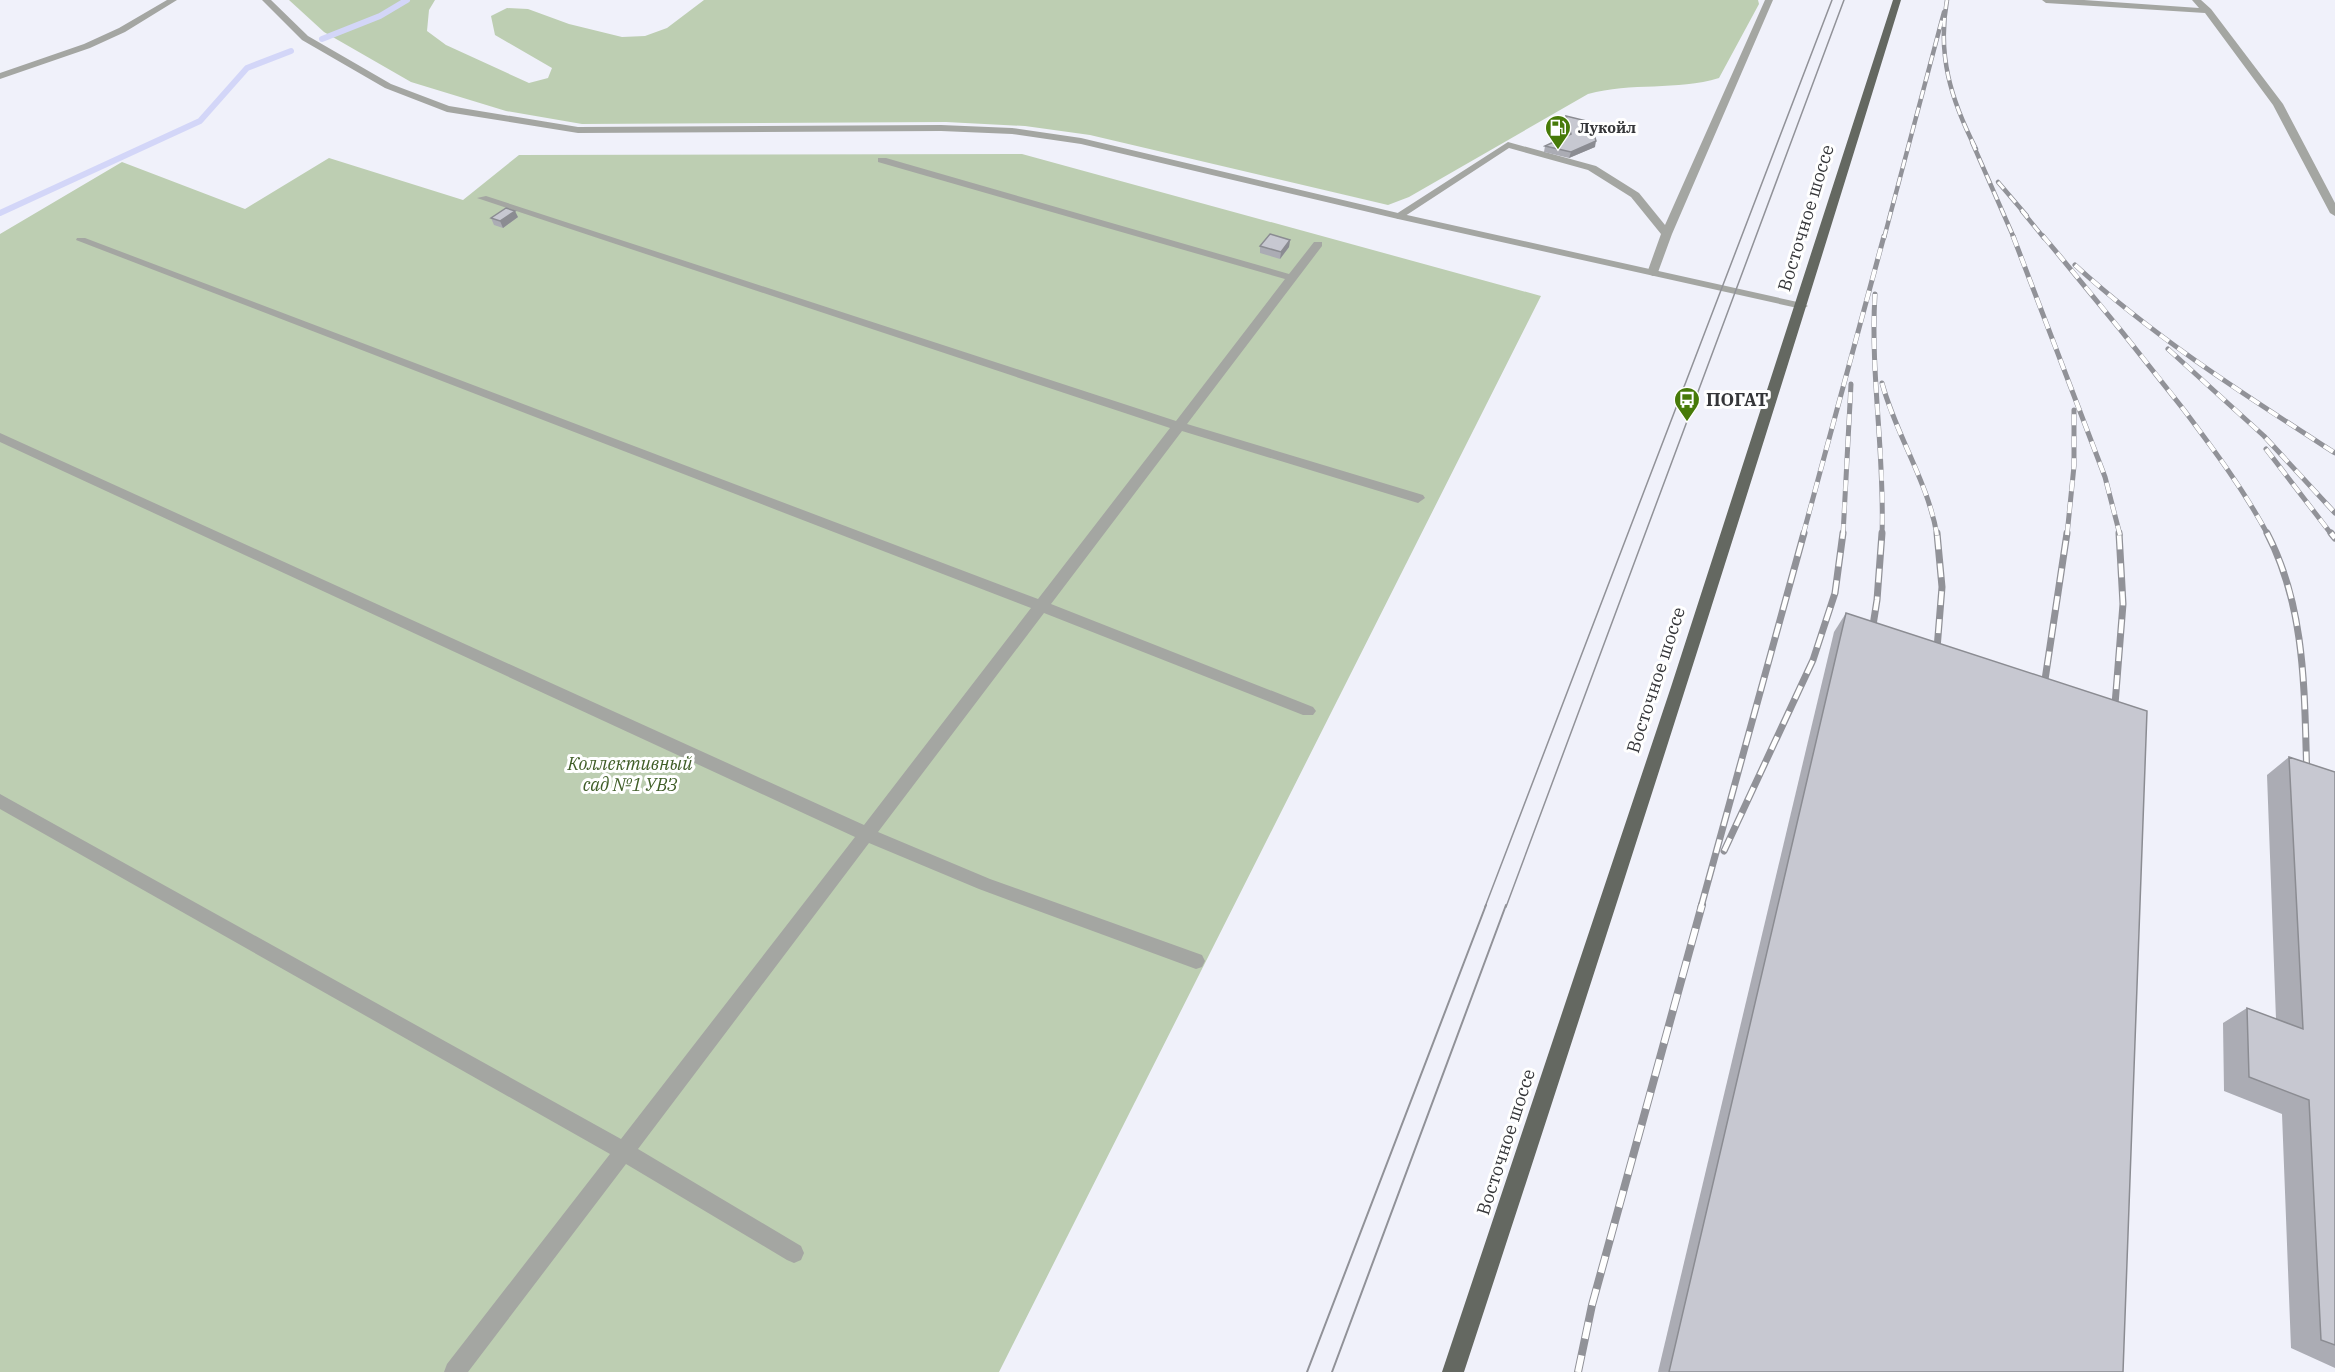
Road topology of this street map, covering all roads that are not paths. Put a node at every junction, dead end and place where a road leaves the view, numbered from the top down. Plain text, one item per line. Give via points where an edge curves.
1 (173, 0) edge
2 (266, 0) edge
3 (1769, 0) edge
4 (1897, 0) edge
5 (2046, 0) edge
6 (2196, 0) edge
7 (2208, 11) junction
8 (0, 76) edge
9 (882, 160) dead end
10 (482, 198) dead end
11 (2335, 213) edge
12 (1398, 216) junction
13 (1667, 234) junction
14 (81, 240) dead end
15 (1318, 244) dead end
16 (1653, 273) junction
17 (1292, 278) junction
18 (1802, 306) junction
19 (1178, 426) junction
20 (0, 437) edge
21 (1418, 498) dead end
22 (1041, 606) junction
23 (1308, 711) dead end
24 (0, 801) edge
25 (867, 835) junction
26 (1196, 961) dead end
27 (623, 1151) junction
28 (794, 1253) dead end
29 (455, 1372) edge
30 (1453, 1372) edge

1 - 8 street via 87,46
2 - 12 street via 306,38 388,86 447,109 578,130 1012,131 1081,141
3 - 13 street
4 - 18 main road, Восточное шоссе
5 - 7 street
6 - 7 street
7 - 11 street via 2278,104
9 - 17 street
10 - 19 street
12 - 13 street via 1508,145 1592,168 1635,195
12 - 16 street
13 - 16 street
14 - 22 street
15 - 17 street
16 - 18 street
17 - 19 street
18 - 30 main road, Восточное шоссе
19 - 21 street
19 - 22 street
20 - 25 street
22 - 23 street
22 - 25 street
24 - 27 street
25 - 26 street via 985,884
25 - 27 street
27 - 28 street
27 - 29 street

